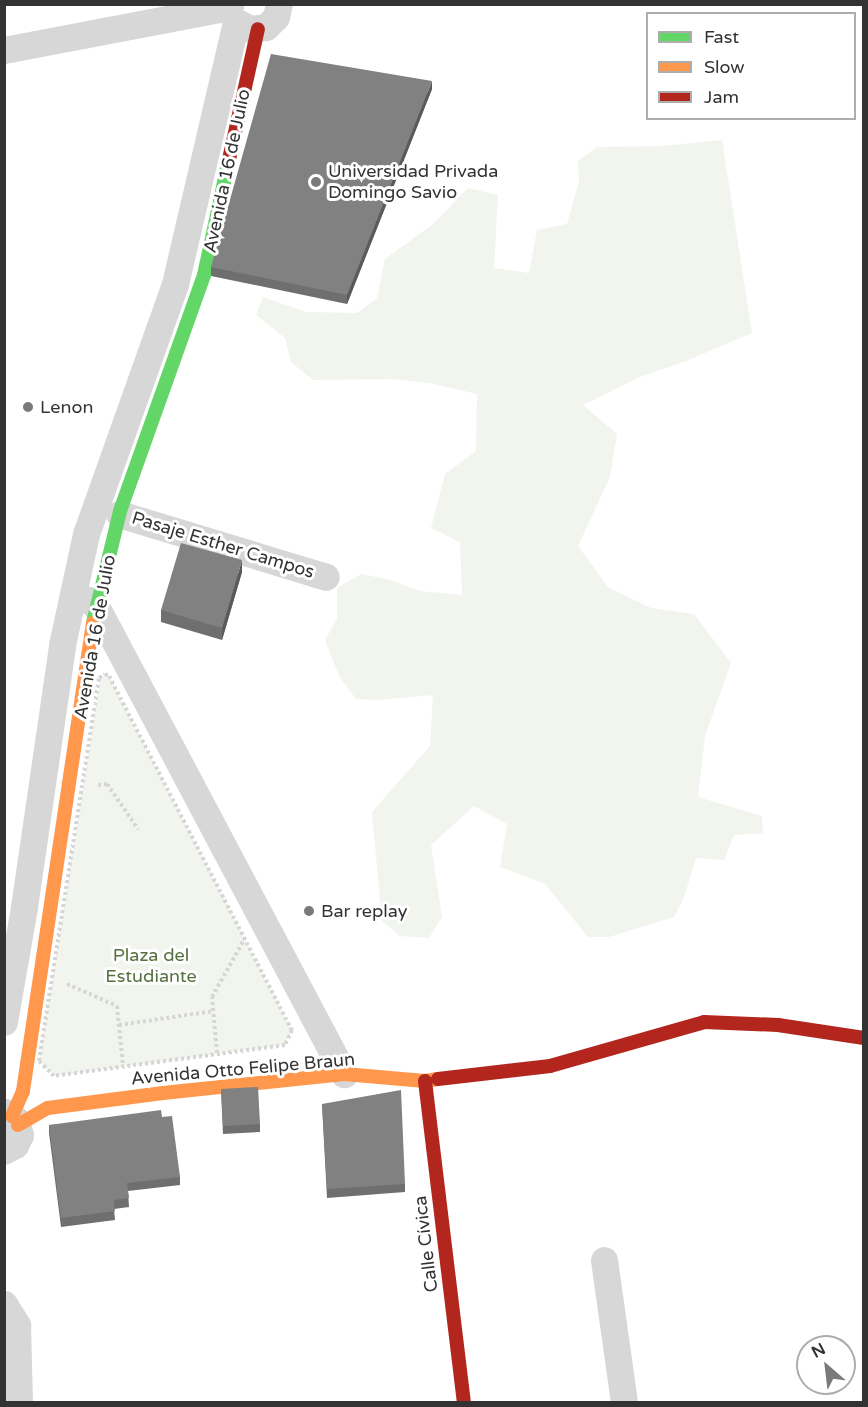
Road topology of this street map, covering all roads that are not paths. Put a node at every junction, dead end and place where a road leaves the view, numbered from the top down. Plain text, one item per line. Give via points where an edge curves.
1 (279, 4) edge
2 (239, 15) edge
3 (4, 50) edge
4 (119, 514) junction
5 (326, 577) dead end
6 (75, 588) junction
7 (96, 606) junction
8 (14, 905) edge
9 (4, 1022) edge
10 (864, 1038) edge
11 (344, 1074) junction
12 (424, 1081) junction
13 (12, 1118) edge
14 (4, 1151) edge
15 (604, 1260) dead end
16 (4, 1304) edge
17 (19, 1402) edge
18 (464, 1402) edge
19 (624, 1402) edge

1 - 2 street via 272,22
2 - 3 street
2 - 4 street, Avenida 16 de Julio via 204,275
2 - 6 street, Avenida 16 de Julio via 175,284 86,534
4 - 5 street, Pasaje Esther Campos
4 - 7 street, Avenida 16 de Julio
6 - 7 street
6 - 8 street, Avenida 16 de Julio
7 - 11 street
7 - 13 street, Avenida 16 de Julio via 23,1091
8 - 9 street, Avenida 16 de Julio
10 - 12 street, Avenida Otto Felipe Braun via 778,1025 704,1022 550,1066
11 - 12 street, Avenida Otto Felipe Braun
11 - 13 street, Avenida Otto Felipe Braun via 48,1108
12 - 18 street, Calle Cívica
13 - 14 street via 18,1140
15 - 19 street
16 - 17 street via 16,1325

